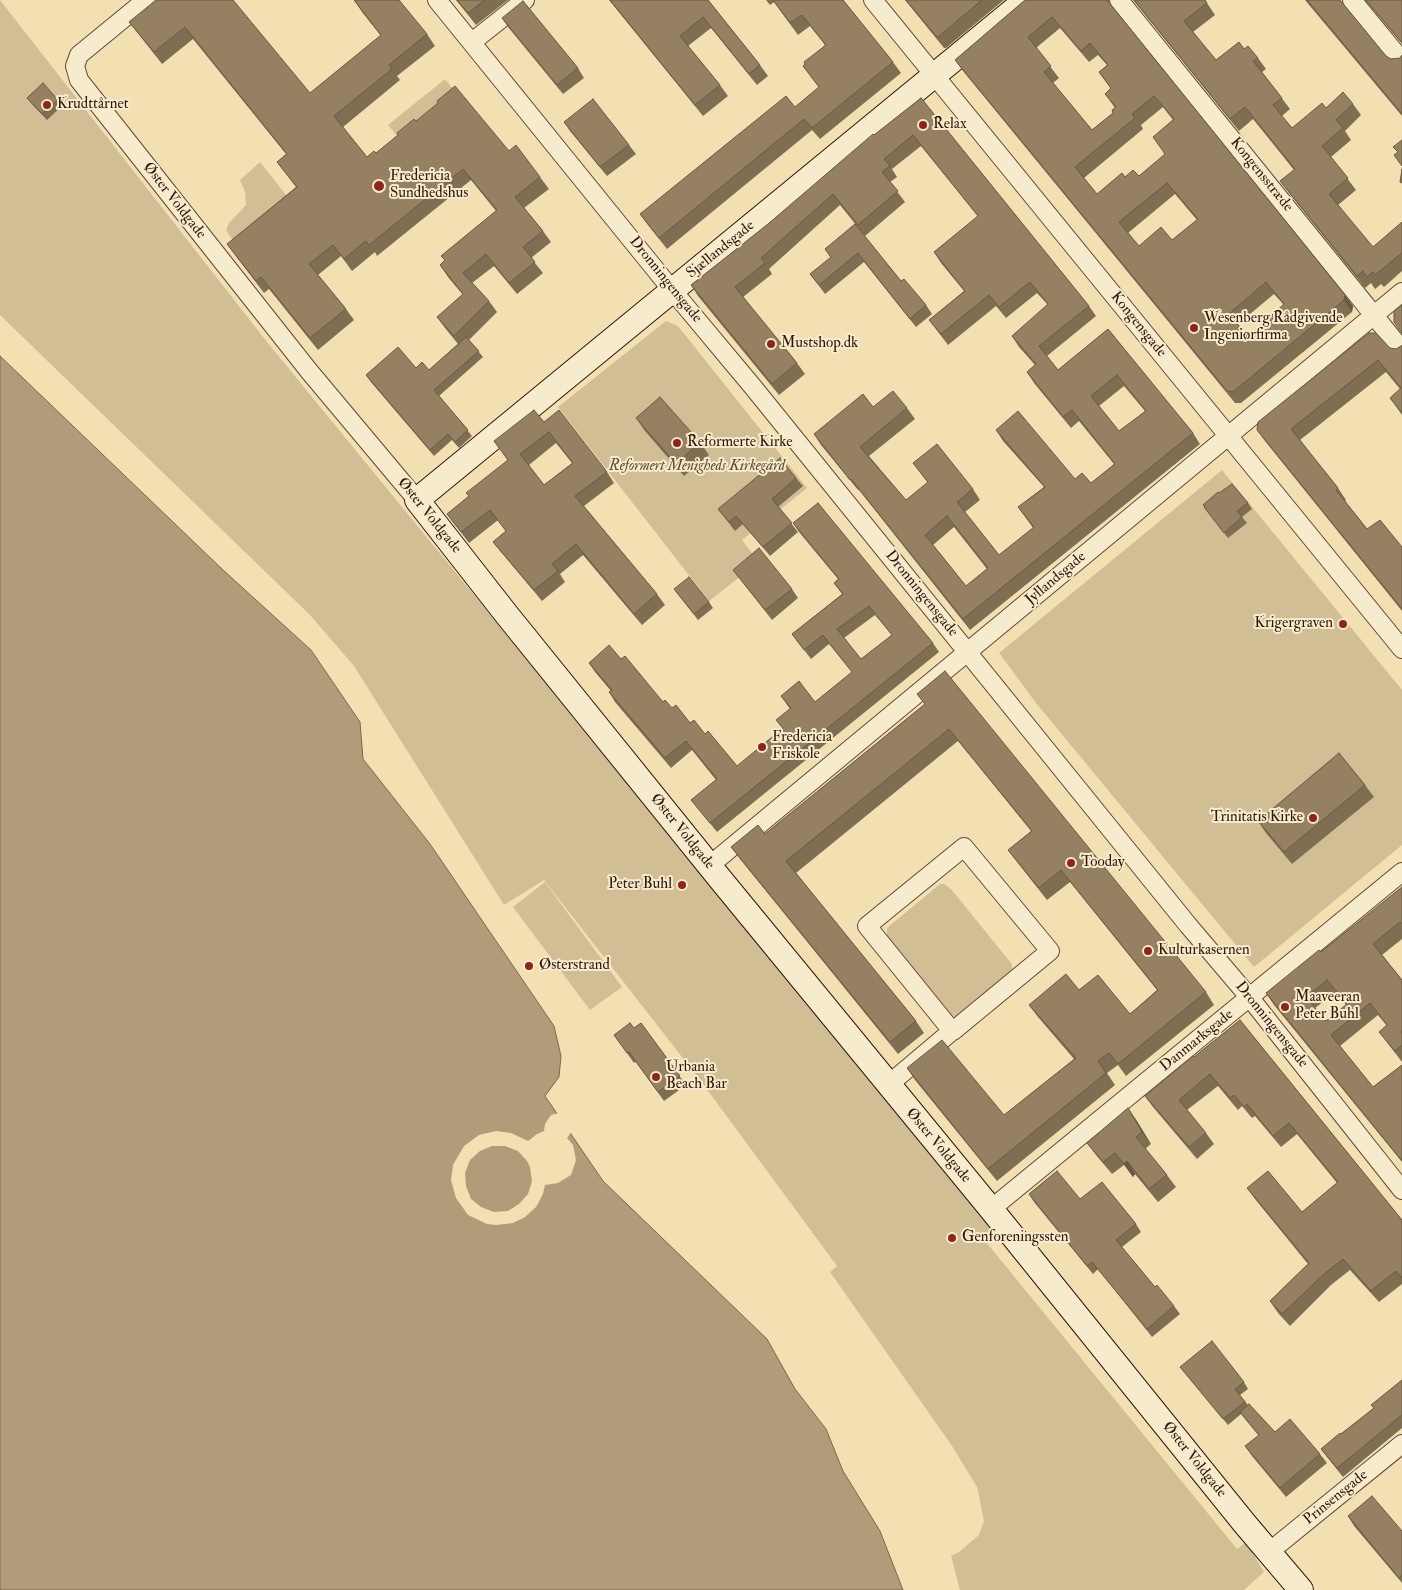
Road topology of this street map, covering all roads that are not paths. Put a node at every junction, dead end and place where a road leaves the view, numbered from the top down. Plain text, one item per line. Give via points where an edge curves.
1 (146, 0) edge
2 (437, 0) edge
3 (525, 0) edge
4 (873, 0) edge
5 (1026, 0) edge
6 (1119, 0) edge
7 (1352, 0) edge
8 (472, 42) junction
9 (1402, 61) edge
10 (934, 76) junction
11 (672, 290) junction
12 (1402, 292) edge
13 (1374, 315) junction
14 (1402, 350) edge
15 (1228, 436) junction
16 (417, 500) junction
17 (1402, 649) edge
18 (968, 651) junction
19 (709, 866) junction
20 (1402, 872) edge
21 (1250, 998) junction
22 (952, 1031) junction
23 (888, 1084) junction
24 (1402, 1190) edge
25 (991, 1209) junction
26 (1402, 1444) edge
27 (1269, 1552) junction
28 (1301, 1590) edge

1 - 16 street, Øster Voldgade via 79,55 75,66 79,80 313,376
2 - 8 street, Dronningensgade
3 - 8 street
4 - 10 street, Kongensgade
5 - 10 street, Sjællandsgade
6 - 13 street, Kongensstræde
7 - 9 street
8 - 11 street, Dronningensgade
10 - 11 street, Sjællandsgade
10 - 15 street, Kongensgade
11 - 16 street, Sjællandsgade
11 - 18 street, Dronningensgade
12 - 13 street, Jyllandsgade
13 - 14 street, Kongensstræde
13 - 15 street, Jyllandsgade
15 - 17 street, Kongensgade
15 - 18 street, Jyllandsgade
16 - 19 street, Øster Voldgade
18 - 19 street, Jyllandsgade
18 - 21 street, Dronningensgade
19 - 23 street, Øster Voldgade
20 - 21 street, Danmarksgade
21 - 24 street, Dronningensgade
21 - 25 street, Danmarksgade
22 - 22 street via 867,926 964,846 1050,951
22 - 23 street
23 - 25 street, Øster Voldgade
25 - 27 street, Øster Voldgade
26 - 27 street, Prinsensgade
27 - 28 street, Øster Voldgade

